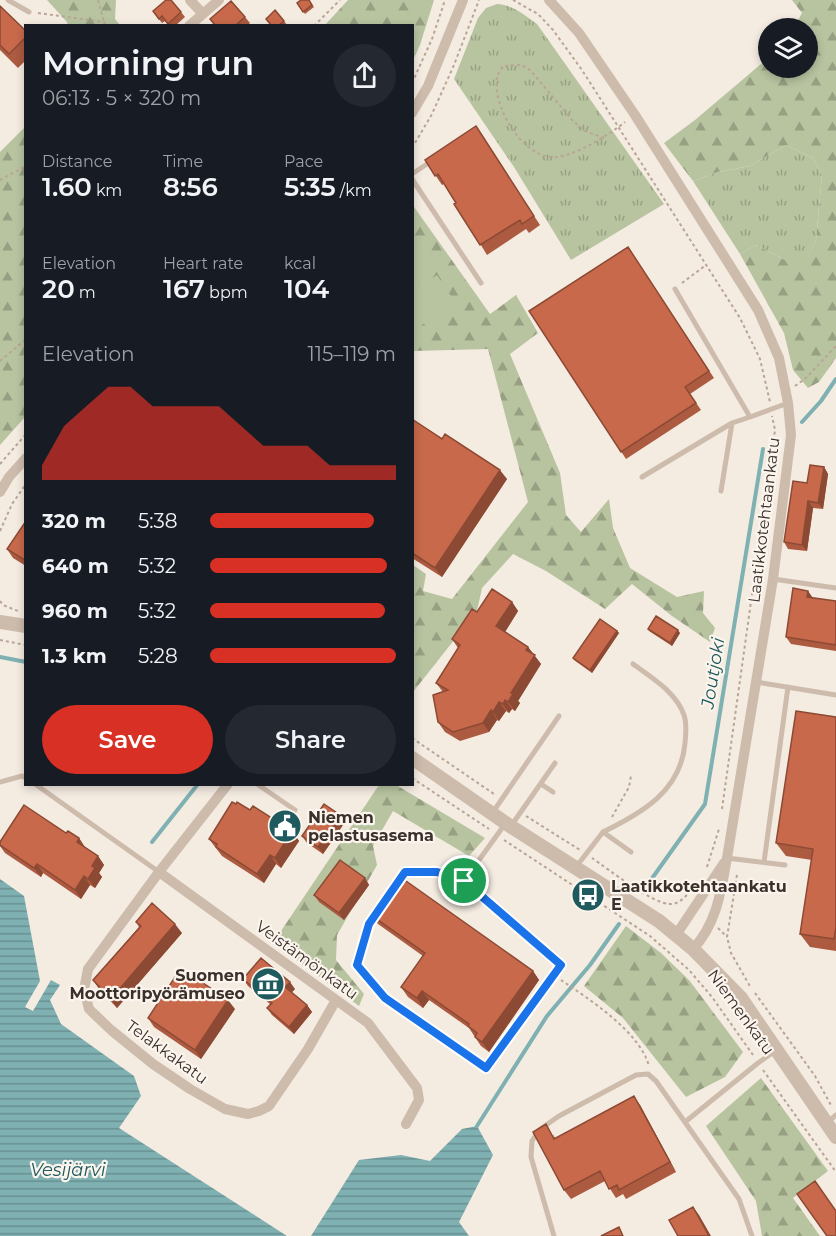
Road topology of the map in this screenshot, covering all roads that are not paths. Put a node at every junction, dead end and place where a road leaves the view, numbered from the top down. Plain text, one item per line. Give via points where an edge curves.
1 (8, 0) edge
2 (190, 0) edge
3 (219, 0) edge
4 (463, 0) edge
5 (549, 0) edge
6 (29, 12) road end
7 (202, 14) junction
8 (191, 24) edge
9 (414, 110) edge
10 (439, 156) edge
11 (414, 173) edge
12 (414, 182) edge
13 (481, 283) dead end
14 (675, 289) road end
15 (787, 397) junction
16 (750, 417) junction
17 (732, 423) junction
18 (24, 460) edge
19 (642, 477) dead end
20 (721, 491) dead end
21 (0, 492) edge
22 (773, 579) junction
23 (836, 588) edge
24 (24, 620) edge
25 (0, 622) edge
26 (633, 664) dead end
27 (756, 682) junction
28 (788, 687) junction
29 (836, 695) edge
30 (559, 716) dead end
31 (414, 759) edge
32 (555, 763) dead end
33 (24, 777) edge
34 (0, 782) edge
35 (541, 784) junction
36 (37, 786) edge
37 (226, 786) edge
38 (260, 786) edge
39 (553, 792) dead end
40 (295, 810) dead end
41 (492, 813) junction
42 (508, 824) junction
43 (603, 832) junction
44 (631, 852) dead end
45 (733, 858) junction
46 (764, 862) junction
47 (785, 865) dead end
48 (576, 867) junction
49 (159, 872) junction
50 (464, 881) junction
51 (393, 890) edge
52 (381, 907) edge
53 (676, 934) junction
54 (693, 949) junction
55 (336, 1000) junction
56 (777, 1050) junction
57 (833, 1118) edge
58 (686, 1122) junction
59 (406, 1124) dead end
60 (836, 1137) edge
61 (554, 1236) edge
62 (752, 1236) edge

1 - 6 lane
2 - 7 street
3 - 7 street
4 - 9 street via 428,86
5 - 15 street, Laatikkotehtaankatu via 579,33 635,115 758,310 779,358
7 - 8 street
10 - 11 lane
12 - 13 lane
14 - 16 lane
15 - 16 lane via 771,411
15 - 22 street, Laatikkotehtaankatu via 791,435
16 - 17 lane
17 - 19 lane
17 - 20 lane
18 - 21 street
22 - 23 lane
22 - 27 street, Laatikkotehtaankatu
24 - 25 street
26 - 43 lane via 662,686 684,716 684,757 662,794 648,807
27 - 28 lane
27 - 45 street, Laatikkotehtaankatu
28 - 29 lane
28 - 46 lane
30 - 41 lane
31 - 41 street, Niemenkatu
32 - 35 lane
33 - 34 lane
35 - 39 lane
35 - 42 lane
36 - 49 lane
37 - 49 street, Telakkakatu
38 - 40 lane
41 - 42 street, Niemenkatu
42 - 48 street, Niemenkatu
42 - 50 lane
43 - 44 lane
43 - 48 lane
45 - 46 lane
45 - 53 street, Laatikkotehtaankatu
45 - 54 street, Laatikkotehtaankatu via 712,923
46 - 47 lane
48 - 53 street, Niemenkatu
49 - 55 street, Veistämönkatu
49 - 55 street, Telakkakatu via 88,969 84,990 89,1009 153,1064 225,1109 248,1114 259,1111 269,1106
50 - 51 lane via 437,872 405,872
50 - 52 lane via 561,965 486,1068 385,998 357,965 369,924
53 - 54 street, Niemenkatu
54 - 56 street, Niemenkatu via 741,998
55 - 59 street, Veistämönkatu via 368,1023 417,1088 419,1100
56 - 57 street, Niemenkatu
56 - 58 lane
57 - 60 street, Niemenkatu
58 - 61 lane via 648,1074 636,1075 539,1130 532,1142 531,1157
58 - 62 lane via 739,1199

